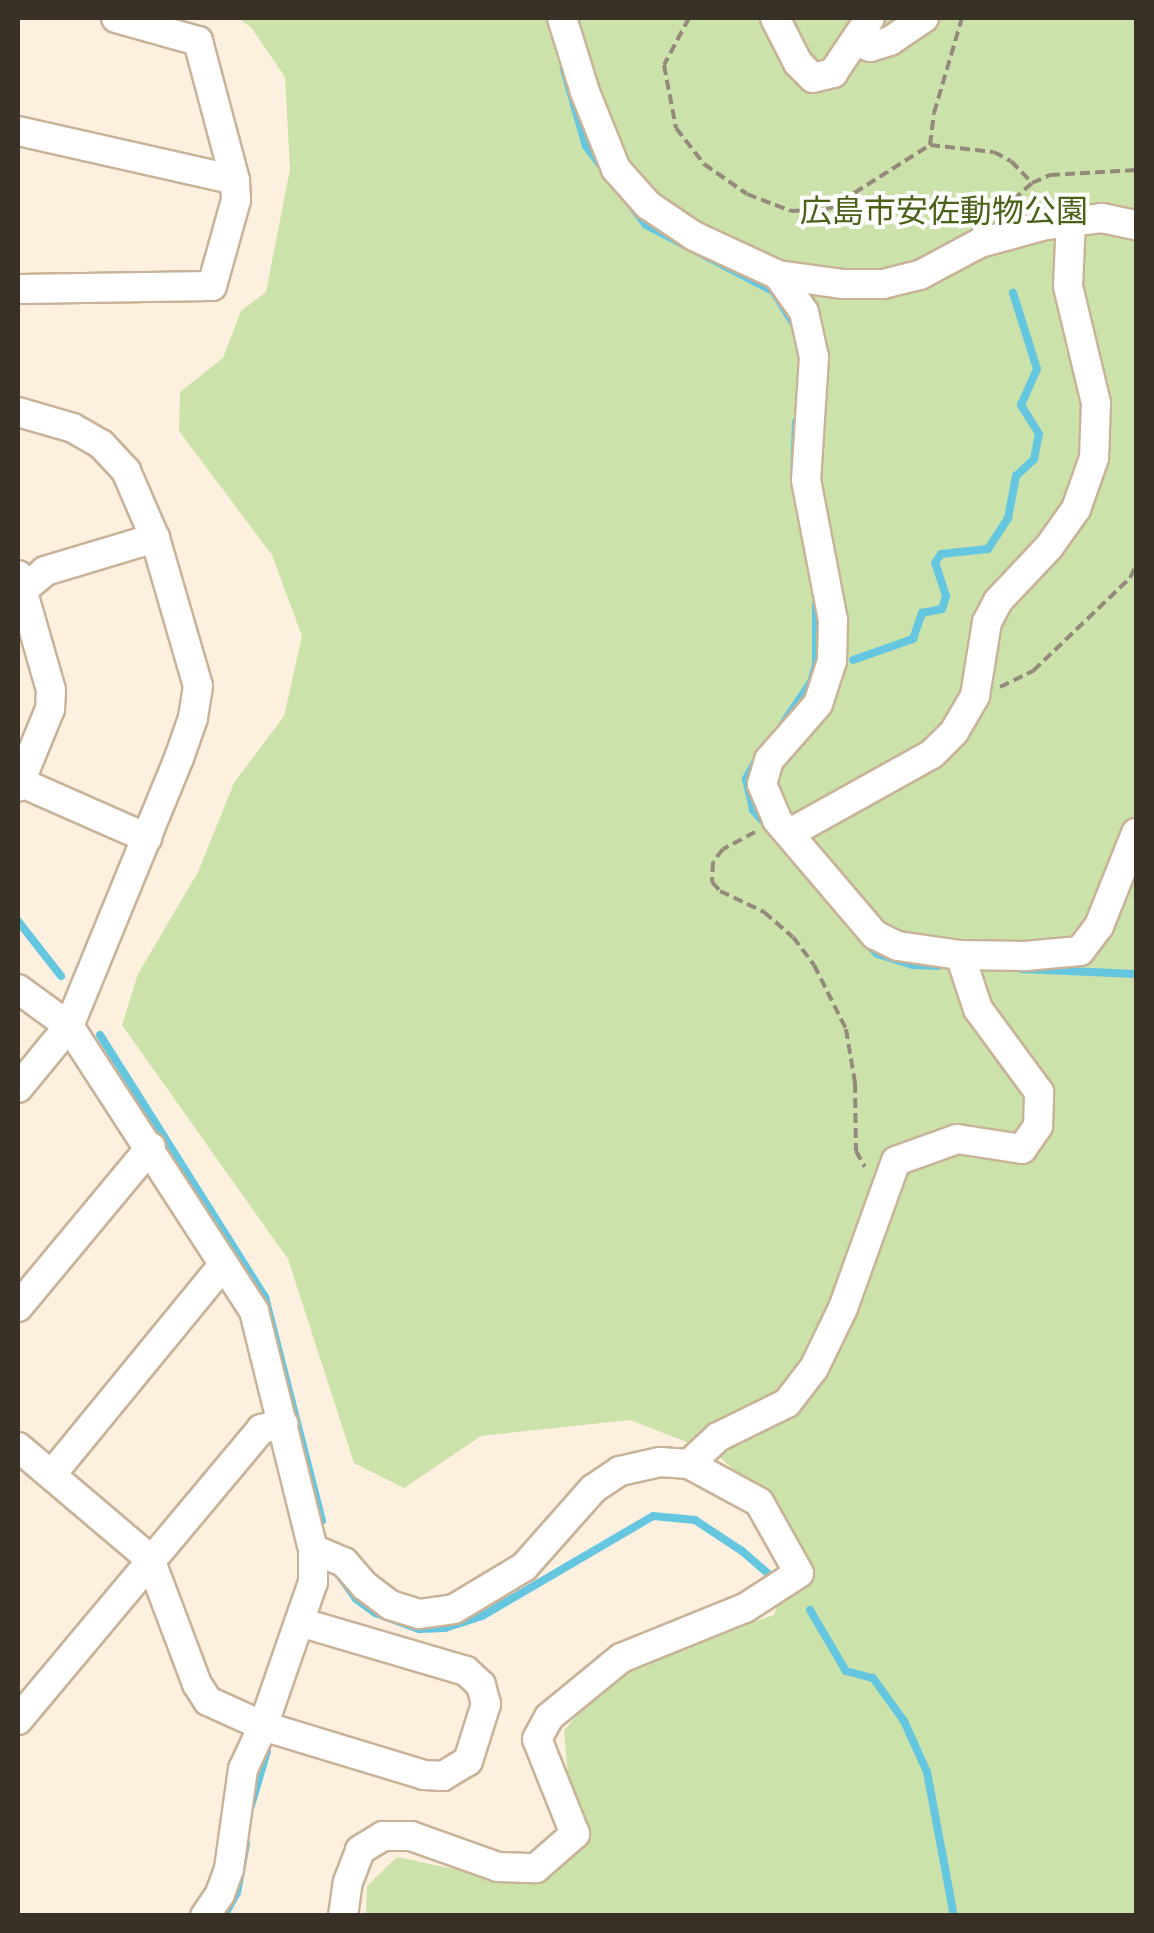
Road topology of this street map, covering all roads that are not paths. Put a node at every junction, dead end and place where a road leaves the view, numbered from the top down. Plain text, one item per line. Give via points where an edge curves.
1 (120, 18) edge
2 (562, 18) edge
3 (776, 18) edge
4 (924, 18) edge
5 (863, 29) edge
6 (18, 132) edge
7 (235, 180) junction
8 (1071, 220) junction
9 (1136, 225) edge
10 (778, 275) junction
11 (18, 289) edge
12 (18, 412) edge
13 (155, 538) junction
14 (19, 586) edge
15 (19, 784) edge
16 (1136, 832) edge
17 (790, 833) junction
18 (147, 838) junction
19 (960, 955) junction
20 (18, 989) edge
21 (69, 1026) junction
22 (18, 1088) edge
23 (150, 1147) junction
24 (224, 1264) junction
25 (18, 1307) edge
26 (283, 1424) junction
27 (18, 1446) edge
28 (689, 1464) junction
29 (52, 1474) junction
30 (312, 1549) junction
31 (150, 1559) junction
32 (300, 1622) junction
33 (18, 1720) edge
34 (264, 1726) junction
35 (205, 1916) edge
36 (343, 1916) edge

1 - 7 street via 198,41
2 - 10 street via 616,170 648,205 694,236
3 - 5 street via 798,64 813,78 833,73
4 - 5 street via 870,47
6 - 7 street
7 - 11 street via 236,200 212,286
8 - 9 street
8 - 10 street via 980,243 920,275 883,284
8 - 17 street via 1068,286 1096,403 1094,458 1076,509 986,622 974,696 954,732 932,754
10 - 17 street via 804,312 814,357 806,480 833,620 832,661 818,704 768,760 762,784 770,809
12 - 13 street via 101,444 126,470
13 - 14 street via 45,571
13 - 18 street via 198,686 194,718
14 - 15 street via 51,690 50,710
15 - 18 street
16 - 19 street via 1099,926 1080,951
17 - 19 street via 875,936
18 - 21 street
19 - 28 street via 978,1009 1039,1092 1038,1126 1022,1149 956,1139 896,1161 814,1368 787,1403 718,1438
20 - 21 street
21 - 22 street
21 - 23 street
23 - 24 street
23 - 25 street
24 - 26 street via 254,1312
24 - 29 street
26 - 30 street
26 - 31 street via 261,1430
27 - 29 street
28 - 30 street via 620,1471 592,1489 524,1567 454,1610 419,1614 390,1605 344,1562
28 - 36 street via 759,1502 799,1573 745,1608 620,1658 549,1717 537,1739 574,1834 536,1868 498,1867 411,1836 383,1836 360,1850
29 - 31 street
30 - 32 street via 313,1582
31 - 33 street
31 - 34 street via 208,1701
32 - 34 street
32 - 34 street via 466,1671 481,1684 481,1729 468,1760 443,1776
34 - 35 street via 243,1768 229,1869

